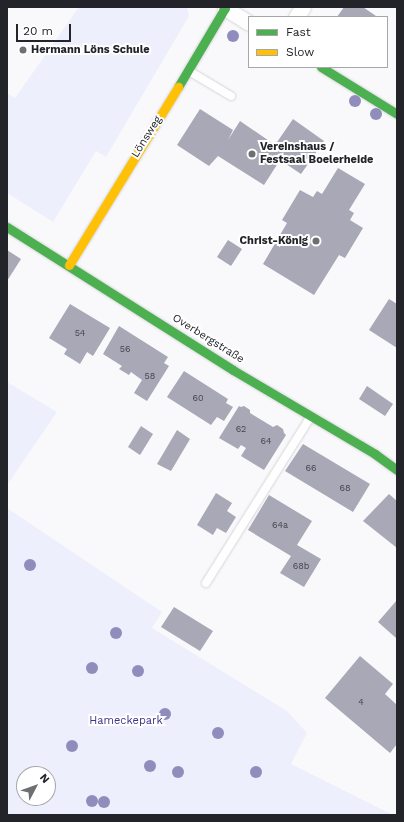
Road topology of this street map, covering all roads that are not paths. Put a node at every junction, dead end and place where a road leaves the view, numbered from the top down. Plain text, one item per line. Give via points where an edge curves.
1 (303, 7) edge
2 (224, 8) edge
3 (297, 16) edge
4 (248, 22) edge
5 (323, 68) edge
6 (188, 71) junction
7 (231, 96) dead end
8 (397, 114) edge
9 (7, 227) edge
10 (69, 265) junction
11 (311, 416) junction
12 (397, 470) edge
13 (206, 583) dead end

1 - 3 street
2 - 4 street
2 - 6 street, Lönsweg
5 - 8 street
6 - 7 lane
6 - 10 street, Lönsweg
9 - 10 street, Overbergstraße
10 - 11 street, Overbergstraße via 233,370
11 - 12 street, Overbergstraße
11 - 13 lane

